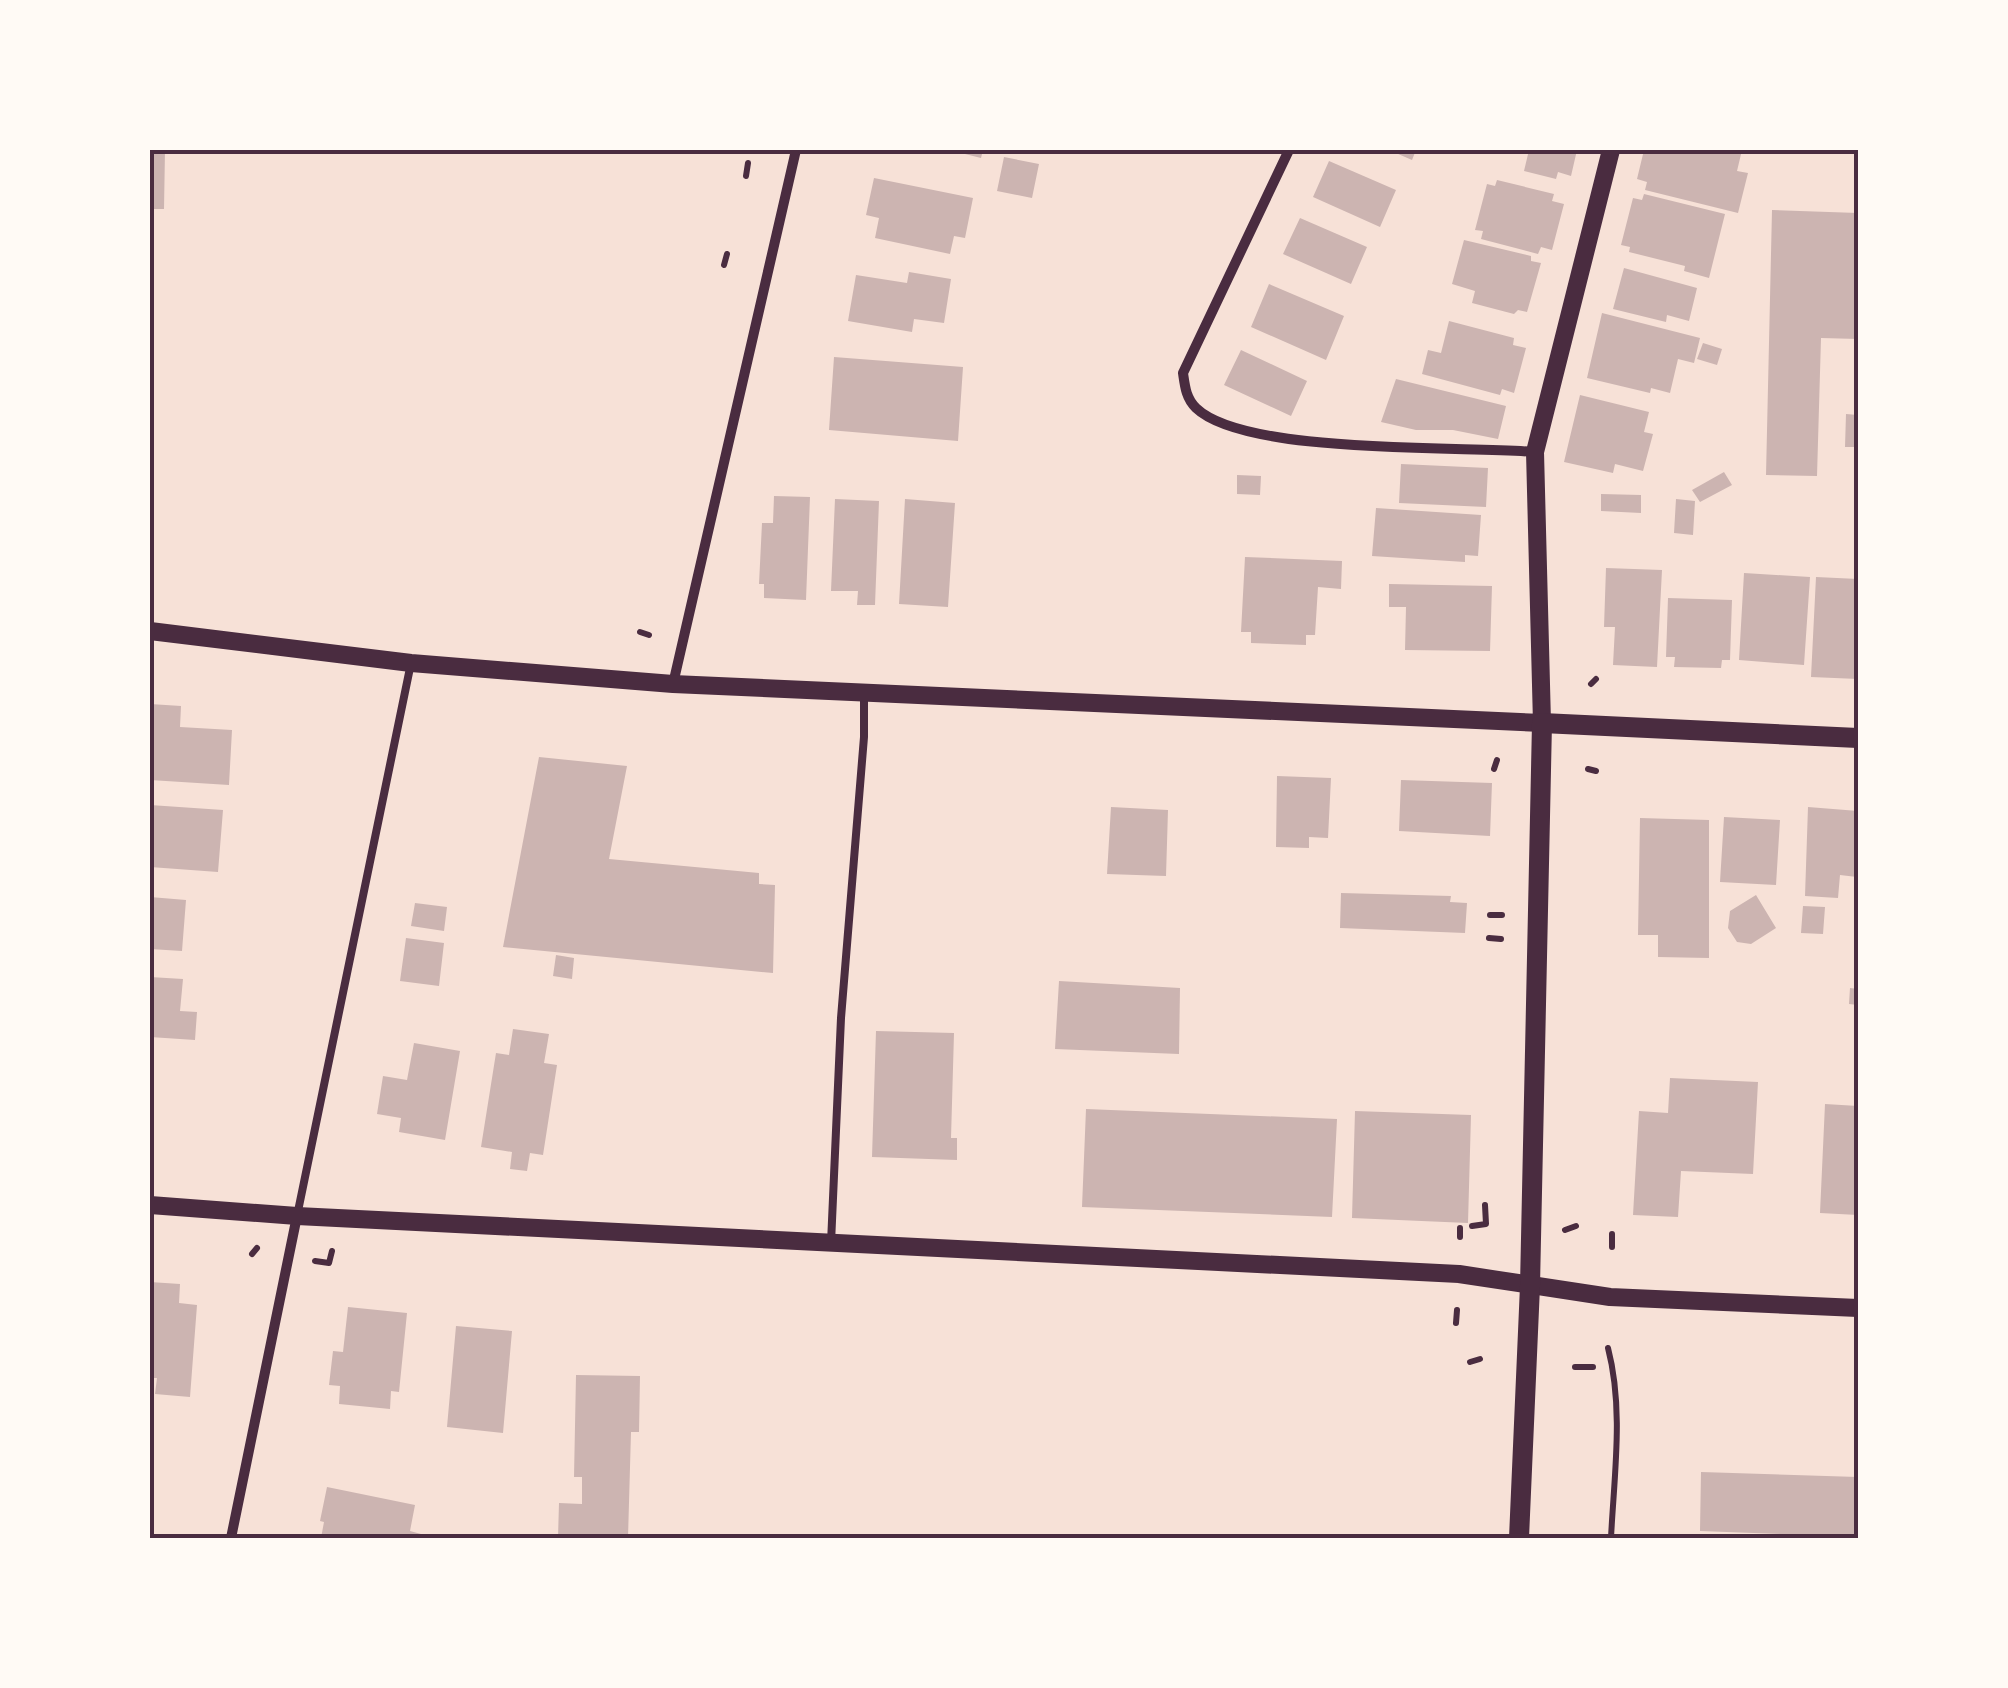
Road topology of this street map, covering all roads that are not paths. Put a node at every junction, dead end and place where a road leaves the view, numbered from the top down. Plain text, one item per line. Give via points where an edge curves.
1 (796, 150) edge
2 (1289, 150) edge
3 (1611, 150) edge
4 (1535, 452) junction
5 (150, 631) edge
6 (411, 663) junction
7 (674, 684) junction
8 (864, 694) junction
9 (1542, 723) junction
10 (1858, 738) edge
11 (150, 1204) edge
12 (297, 1216) junction
13 (831, 1243) junction
14 (1530, 1286) junction
15 (1858, 1308) edge
16 (231, 1538) edge
17 (1518, 1538) edge

1 - 7 street
2 - 4 street via 1184,373 1194,406 1260,435
3 - 4 street
4 - 9 street
5 - 6 street
6 - 7 street
6 - 12 lane
7 - 8 street
8 - 9 street
8 - 13 lane
9 - 10 main road
9 - 14 main road
11 - 12 street
12 - 13 street
12 - 16 street
13 - 14 street via 1459,1274
14 - 15 street via 1610,1297
14 - 17 main road

